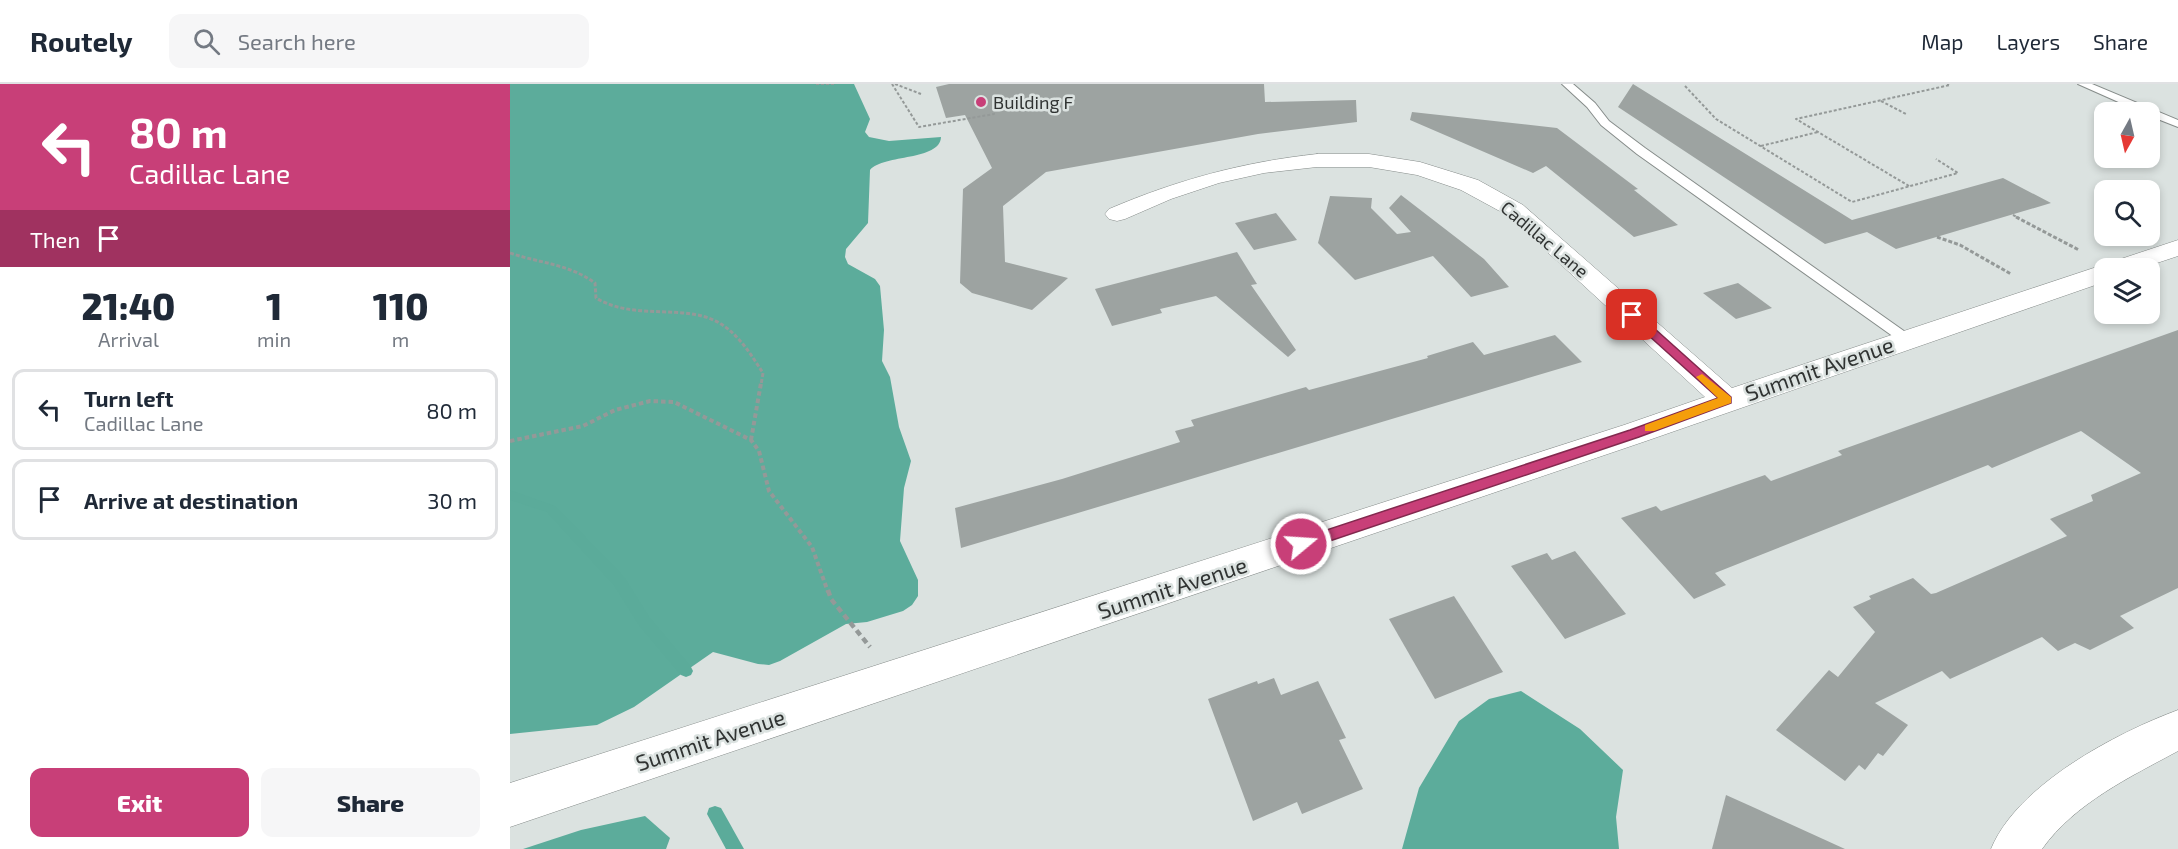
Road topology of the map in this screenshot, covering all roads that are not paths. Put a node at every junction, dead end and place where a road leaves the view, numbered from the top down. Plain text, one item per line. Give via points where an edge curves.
1 (1567, 84) edge
2 (2083, 84) edge
3 (2178, 124) edge
4 (1117, 214) dead end
5 (2178, 248) edge
6 (2148, 258) edge
7 (2094, 262) edge
8 (1906, 339) junction
9 (1727, 400) junction
10 (2178, 729) edge
11 (510, 806) edge
12 (2014, 849) edge

1 - 8 lane via 1605,123 1641,151
2 - 3 lane
4 - 9 street, Cadillac Lane via 1188,184 1280,164 1326,160 1374,162 1445,176 1486,192 1515,210
5 - 6 street
7 - 8 street, Summit Avenue
8 - 9 street, Summit Avenue
9 - 11 street, Summit Avenue via 1635,434
10 - 12 street via 2056,800 2029,826

